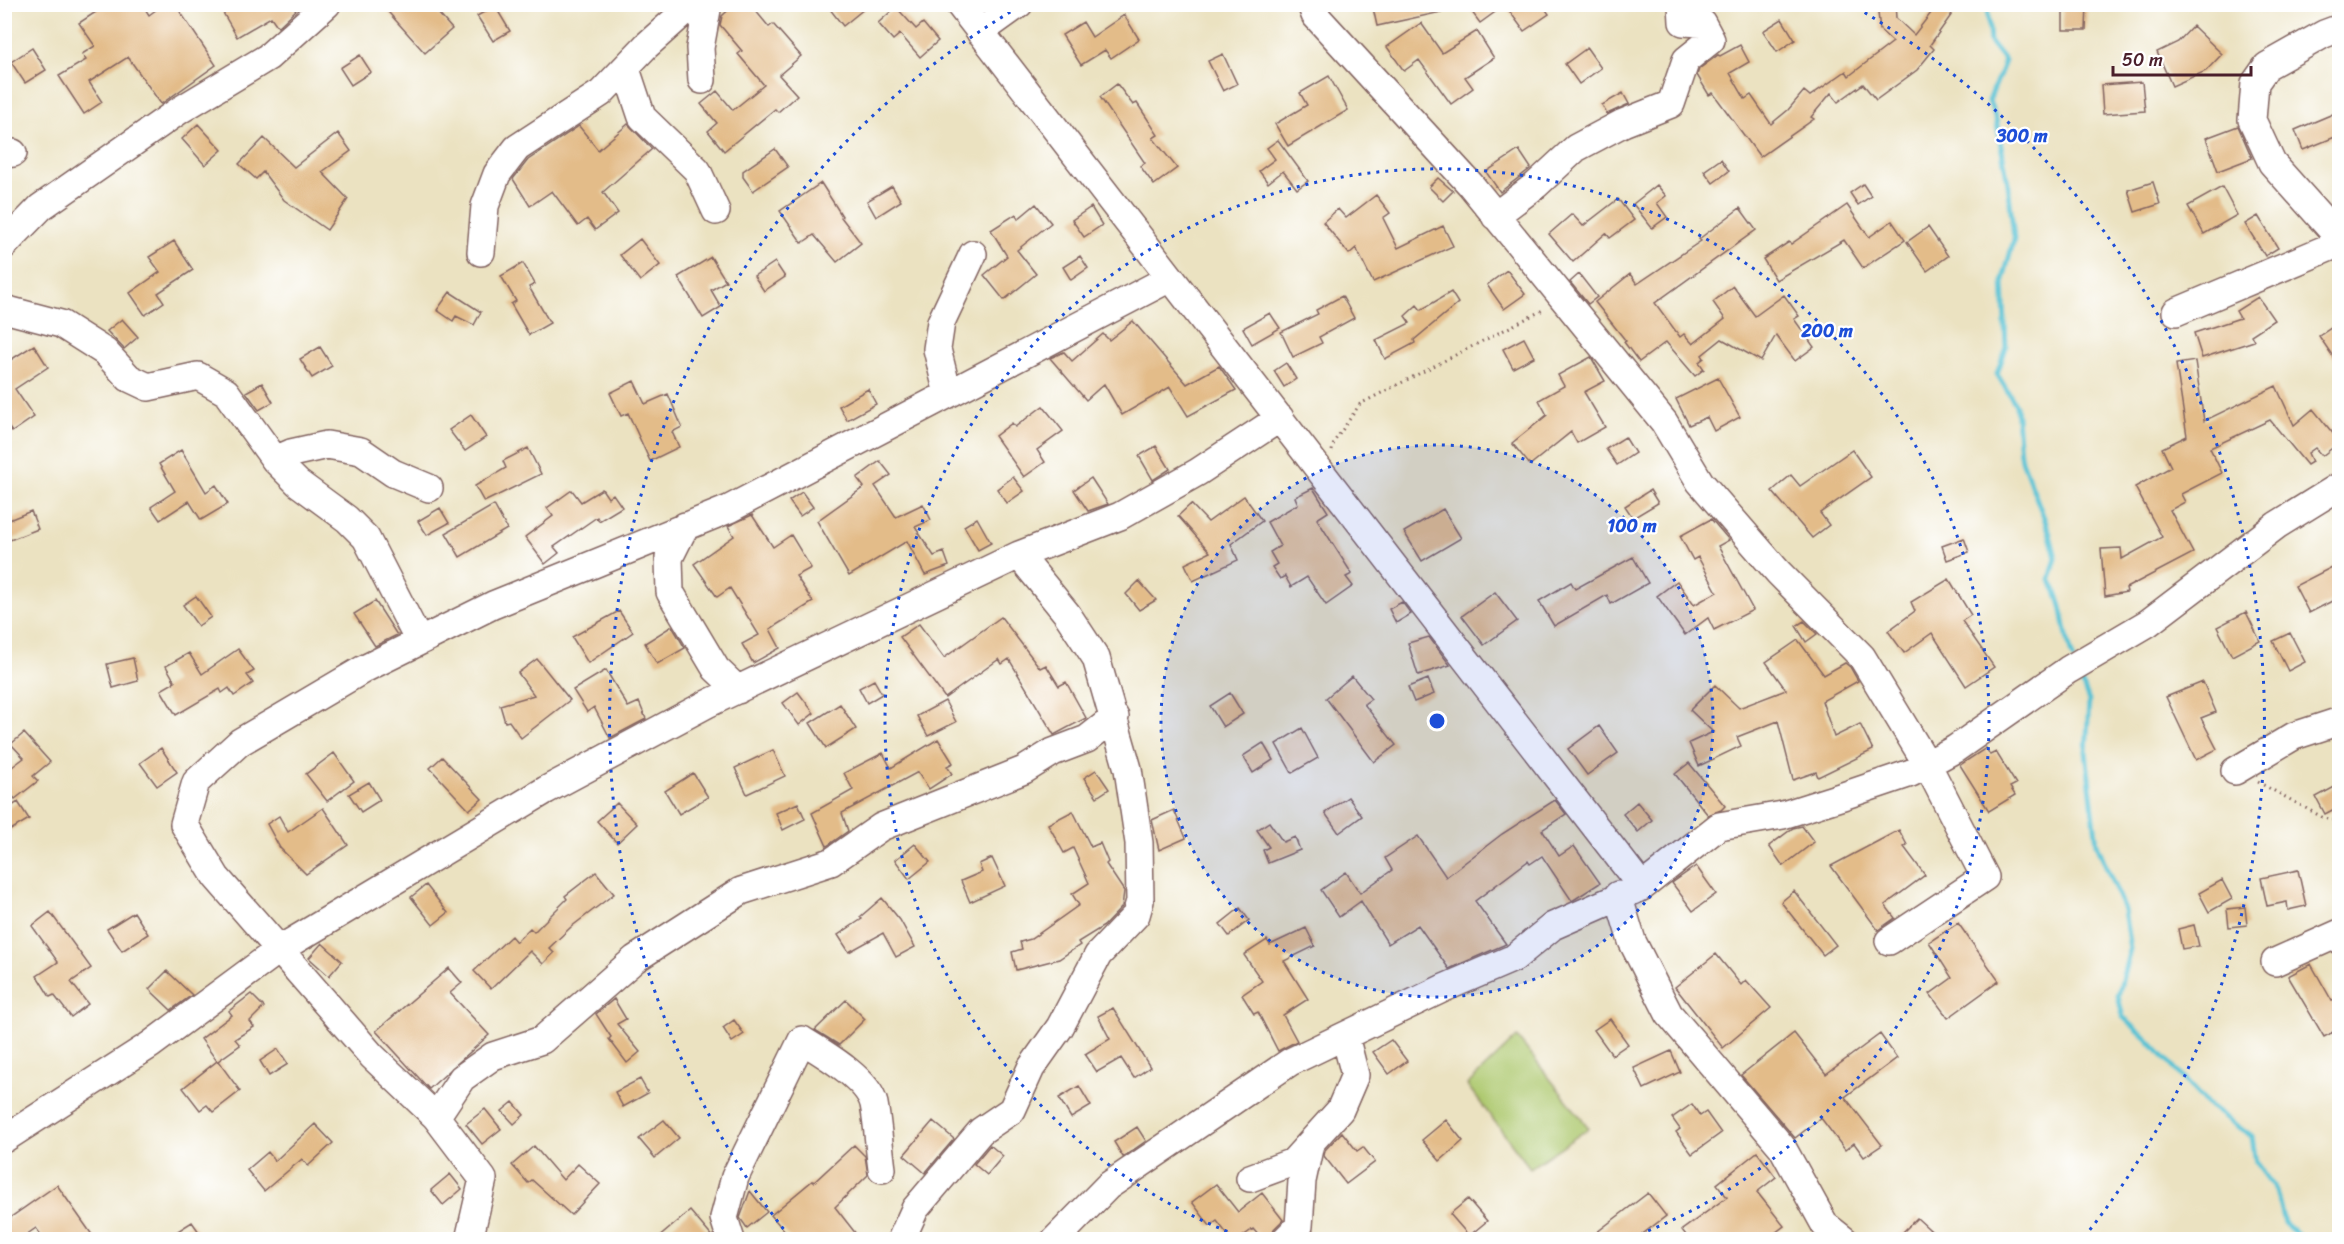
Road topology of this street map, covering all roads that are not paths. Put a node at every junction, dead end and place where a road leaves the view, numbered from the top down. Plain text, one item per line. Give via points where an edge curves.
1 (327, 4) edge
2 (693, 4) edge
3 (708, 4) edge
4 (959, 4) edge
5 (1019, 4) edge
6 (1311, 4) edge
7 (1682, 4) edge
8 (2340, 28) edge
9 (980, 32) junction
10 (626, 69) junction
11 (702, 80) dead end
12 (716, 211) dead end
13 (1495, 216) junction
14 (2340, 241) edge
15 (4, 245) edge
16 (481, 252) dead end
17 (973, 254) dead end
18 (1170, 278) junction
19 (4, 309) edge
20 (2176, 312) dead end
21 (948, 394) junction
22 (1280, 418) junction
23 (275, 460) junction
24 (2340, 486) edge
25 (429, 488) dead end
26 (685, 526) junction
27 (1019, 555) junction
28 (419, 641) junction
29 (738, 690) junction
30 (1116, 717) junction
31 (2340, 721) edge
32 (1928, 764) junction
33 (2235, 771) road end
34 (1630, 891) junction
35 (2340, 933) edge
36 (1889, 941) dead end
37 (280, 949) junction
38 (2275, 962) dead end
39 (1345, 1036) junction
40 (436, 1117) junction
41 (4, 1139) edge
42 (1310, 1144) junction
43 (882, 1169) dead end
44 (1250, 1178) dead end
45 (910, 1236) edge
46 (469, 1239) edge
47 (731, 1239) edge
48 (1055, 1239) edge
49 (1285, 1239) edge
50 (1844, 1239) edge

1 - 15 street via 268,57 180,110 41,207
2 - 10 street
3 - 11 street via 700,48
4 - 9 street
5 - 9 street
6 - 13 street via 1315,15
7 - 13 street via 1683,22 1702,23 1711,40 1686,60 1671,104 1576,148
8 - 14 street via 2267,66 2255,83 2252,120 2272,163
9 - 18 street
10 - 12 street via 642,117 697,170
10 - 16 street via 592,99 517,148 497,174 485,206
13 - 32 street via 1665,422 1700,482 1778,572 1862,657
14 - 20 street
17 - 21 street via 941,322 937,349
18 - 21 street
18 - 22 street
19 - 23 street via 61,324 105,352 129,378 148,387 198,376 207,381 226,392
21 - 26 street via 729,509
22 - 27 street via 1198,472 1120,516
22 - 34 street
23 - 25 street via 327,445 361,451 393,473
23 - 28 street via 366,538
24 - 32 street via 2277,525 2148,623 2068,670 2017,709
26 - 28 street via 493,605
26 - 29 street via 669,558 670,592 716,669
27 - 29 street
27 - 30 street via 1067,614 1096,658
28 - 37 street via 240,742 195,783 184,824 216,877
29 - 37 street via 546,790
30 - 40 street via 1087,739 1053,752 1024,770 880,827 831,862 741,891 635,959 542,1040 494,1056 462,1078
30 - 45 street via 1139,843 1140,901 1136,915 1098,955 1060,1028 1031,1068 1012,1110 981,1131 915,1209
31 - 33 street via 2294,736
32 - 34 street via 1783,815 1719,826
32 - 36 street via 1985,877
34 - 39 street via 1553,926 1514,958
34 - 50 street via 1632,940 1669,1014 1782,1147 1825,1225
35 - 38 street
37 - 40 street via 372,1056
37 - 41 street via 150,1045
39 - 42 street via 1355,1075 1340,1110
39 - 48 street via 1290,1062 1172,1141 1108,1186
40 - 46 street via 483,1179
42 - 44 street via 1293,1161
42 - 49 street via 1302,1181 1299,1226
43 - 47 street via 874,1102 837,1062 802,1040 735,1177 724,1218

